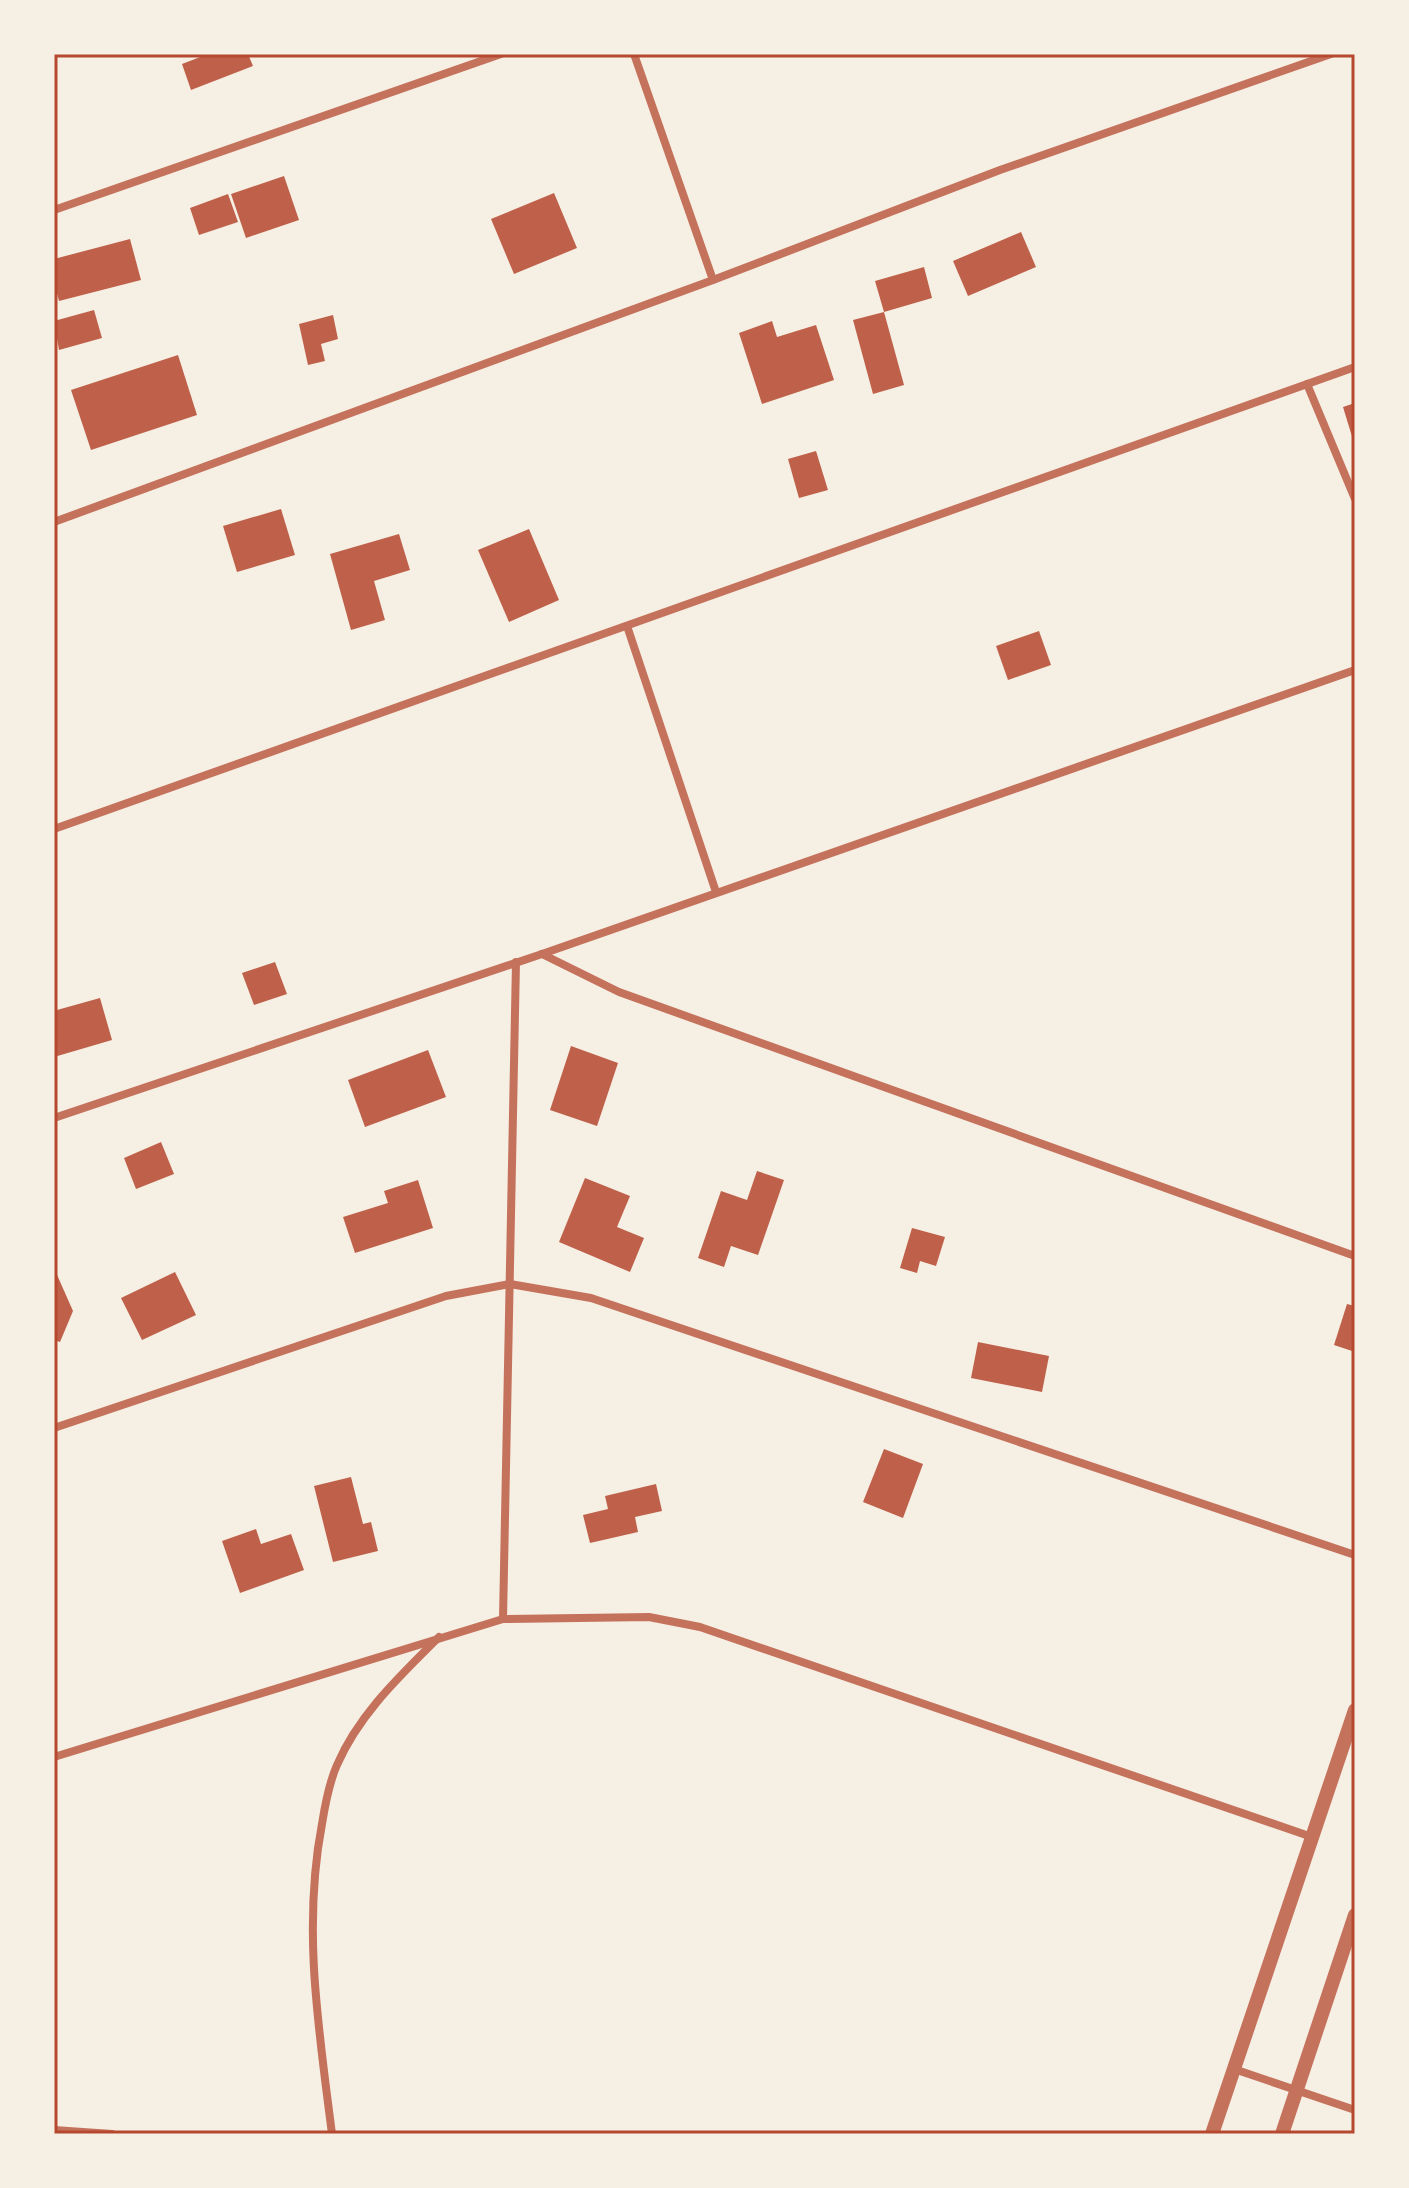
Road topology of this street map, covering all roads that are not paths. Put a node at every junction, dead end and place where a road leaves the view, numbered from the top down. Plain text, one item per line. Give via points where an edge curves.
1 (501, 54) edge
2 (634, 54) edge
3 (1331, 54) edge
4 (54, 210) edge
5 (713, 280) junction
6 (1355, 367) edge
7 (1307, 384) junction
8 (1355, 499) edge
9 (54, 522) edge
10 (627, 626) junction
11 (1355, 670) edge
12 (54, 829) edge
13 (716, 892) junction
14 (542, 954) junction
15 (516, 962) junction
16 (54, 1118) edge
17 (1355, 1256) edge
18 (510, 1284) junction
19 (54, 1428) edge
20 (1355, 1555) edge
21 (503, 1619) junction
22 (439, 1637) junction
23 (1355, 1710) edge
24 (1350, 1741) edge
25 (54, 1757) edge
26 (1312, 1837) junction
27 (1355, 1915) edge
28 (1234, 2069) junction
29 (1297, 2090) junction
30 (1355, 2110) edge
31 (54, 2130) edge
32 (112, 2134) edge
33 (332, 2134) edge
34 (1212, 2134) edge
35 (1282, 2134) edge

1 - 4 street
2 - 5 street
3 - 5 street via 1000,170
5 - 9 street
6 - 7 street
7 - 8 street
7 - 10 street
10 - 12 street
10 - 13 street
11 - 13 street
13 - 14 street
14 - 15 street
14 - 17 street via 619,992
15 - 16 street
15 - 18 street
18 - 19 street via 446,1296
18 - 20 street via 591,1298
18 - 21 street
21 - 22 street
21 - 26 street via 649,1617 700,1627
22 - 25 street
22 - 33 street via 376,1701 352,1736 325,1807 316,1854 311,1947
23 - 24 street
24 - 26 street
26 - 28 street
27 - 29 street
28 - 29 street
28 - 34 street
29 - 30 street
29 - 35 street
31 - 32 street

